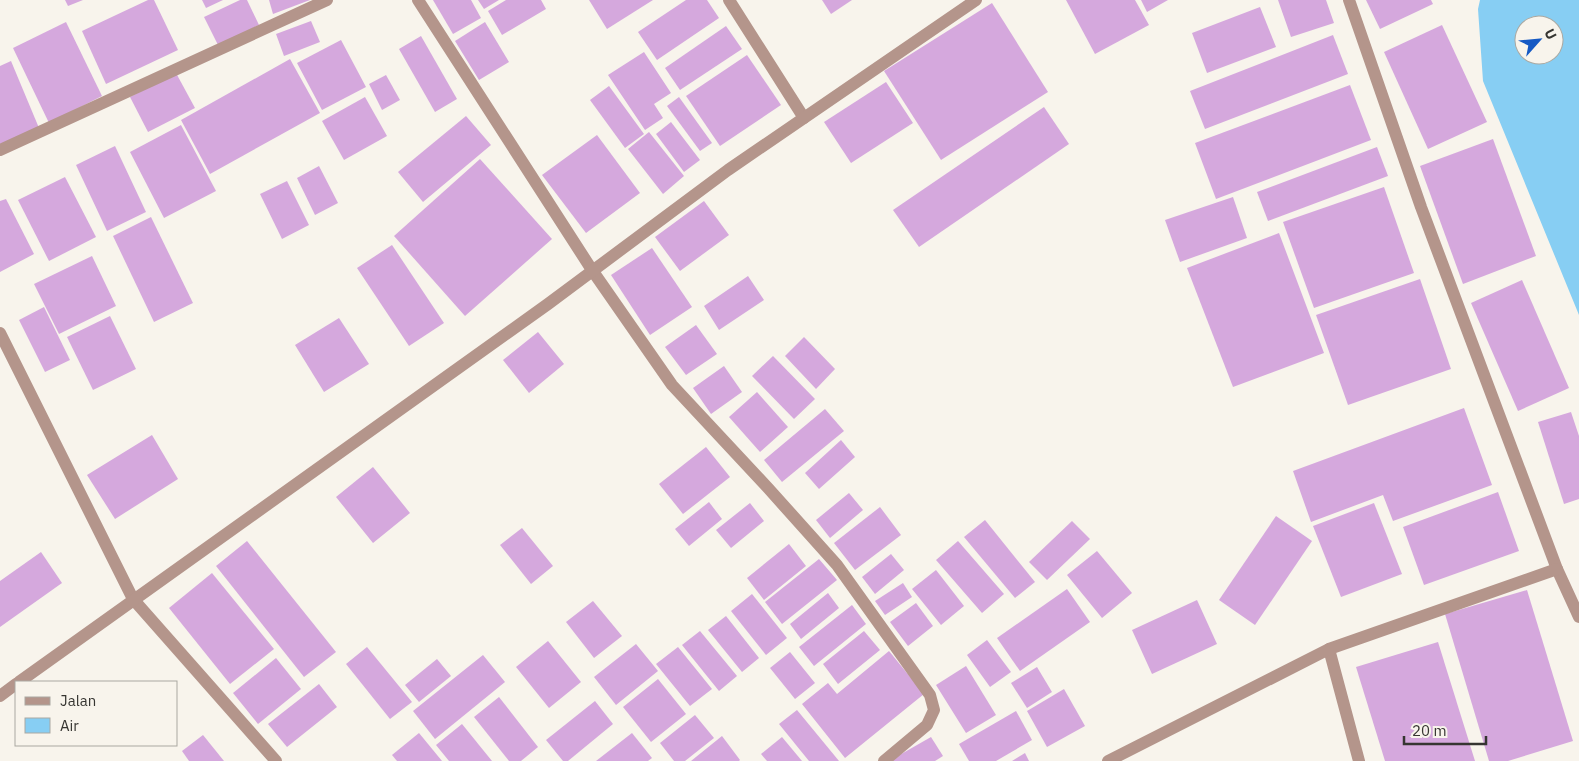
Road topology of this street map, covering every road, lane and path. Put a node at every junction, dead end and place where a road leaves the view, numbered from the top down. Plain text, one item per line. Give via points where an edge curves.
1 (327, 0) edge
2 (418, 0) edge
3 (729, 0) edge
4 (976, 0) edge
5 (1349, 0) edge
6 (804, 118) junction
7 (0, 150) edge
8 (592, 270) junction
9 (0, 333) edge
10 (1556, 569) junction
11 (133, 599) junction
12 (1579, 617) edge
13 (1329, 649) junction
14 (20, 681) edge
15 (15, 685) edge
16 (0, 696) edge
17 (276, 761) edge
18 (884, 761) edge
19 (1108, 761) edge
20 (1360, 761) edge

1 - 7 street
2 - 8 street
3 - 6 street
4 - 6 street
5 - 10 street via 1420,207
6 - 8 street
8 - 11 street
8 - 18 street via 672,385 837,565 930,695 934,710 927,725
9 - 11 street
10 - 12 street
10 - 13 street
11 - 14 street
11 - 17 street
13 - 19 street
13 - 20 street
15 - 16 street

